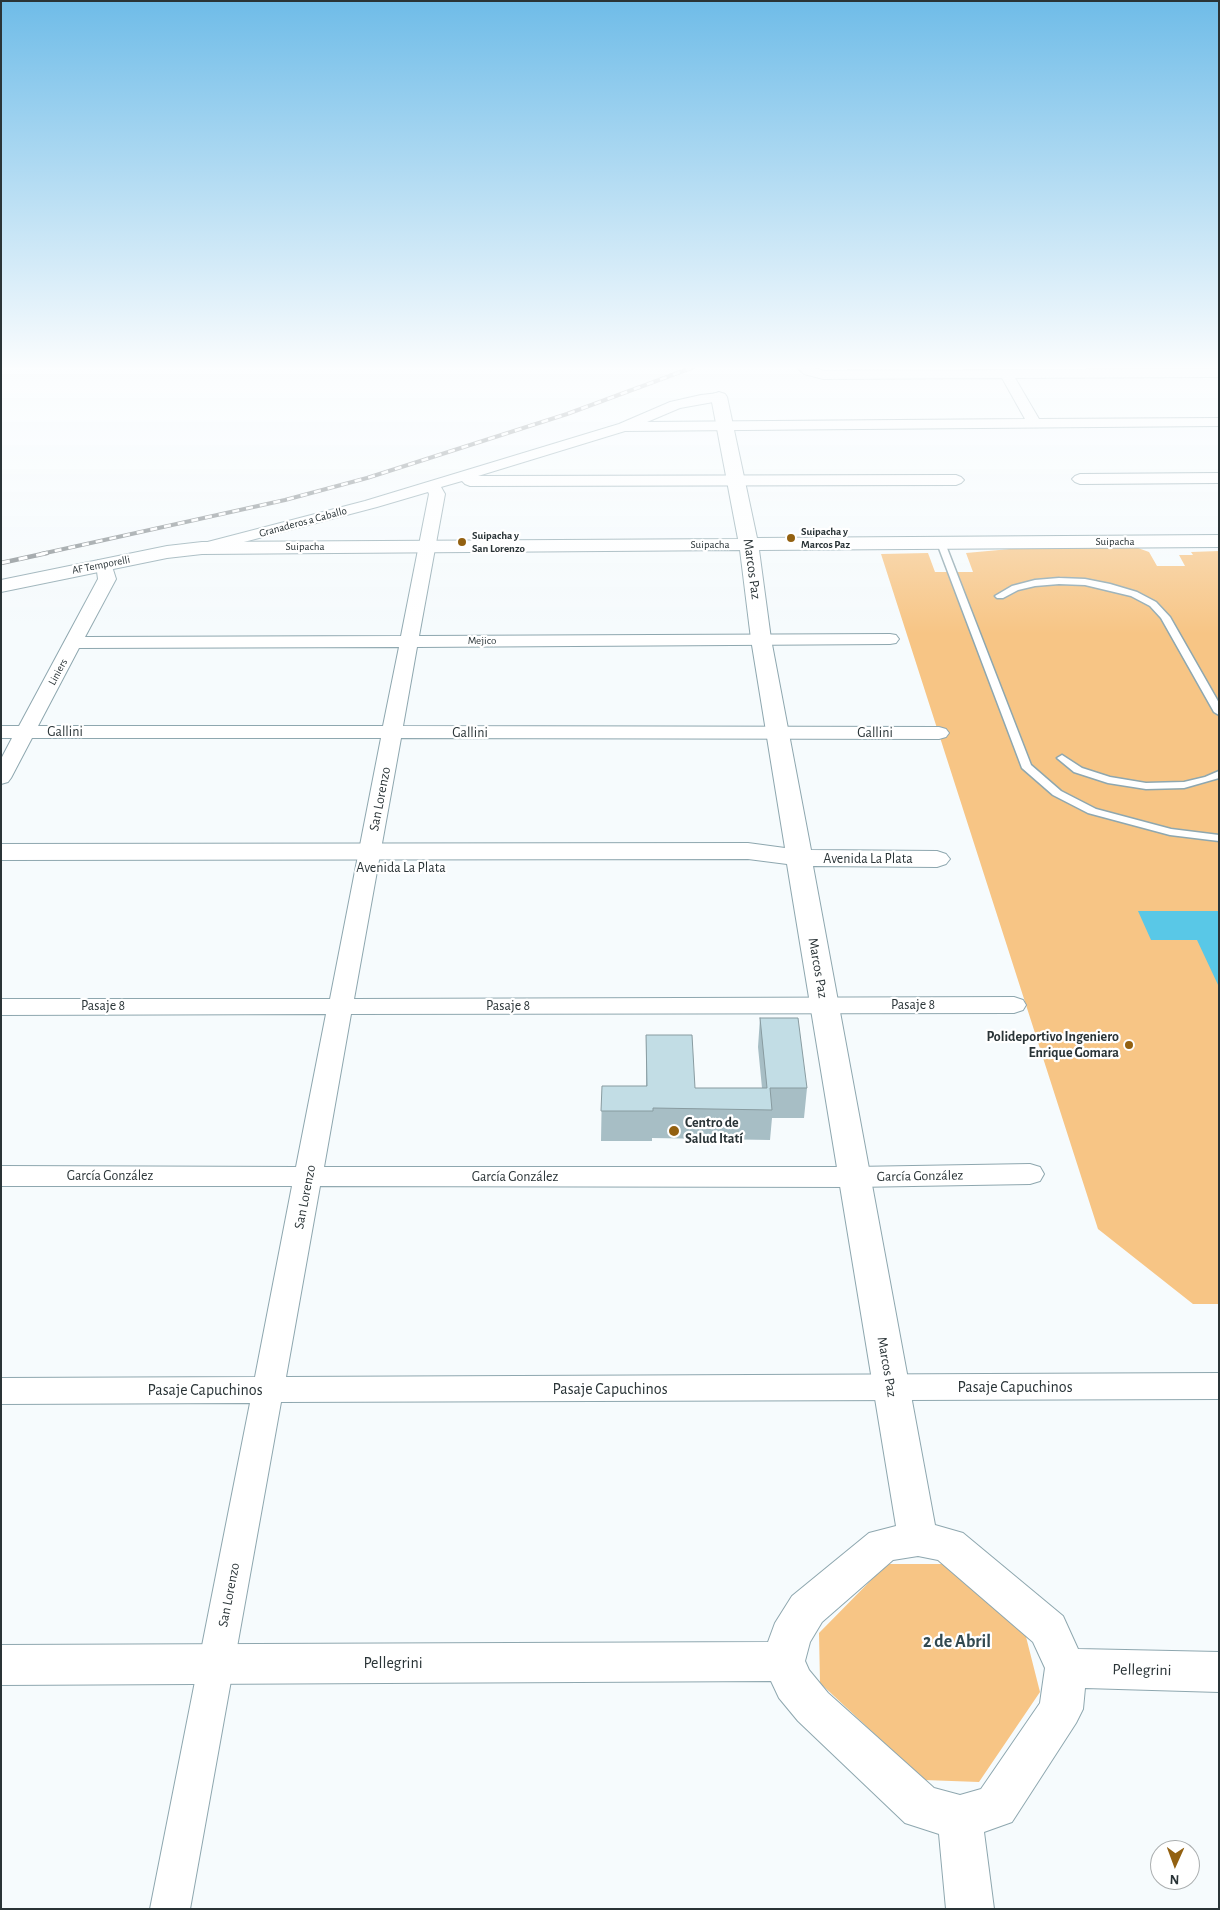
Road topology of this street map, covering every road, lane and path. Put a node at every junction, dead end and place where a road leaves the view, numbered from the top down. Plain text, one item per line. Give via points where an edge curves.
1 (530, 456) edge
2 (731, 456) edge
3 (1080, 478) dead end
4 (1219, 478) edge
5 (736, 480) junction
6 (956, 480) dead end
7 (440, 484) junction
8 (1219, 541) edge
9 (941, 543) junction
10 (750, 544) junction
11 (428, 546) junction
12 (202, 548) junction
13 (104, 564) junction
14 (1, 586) edge
15 (1000, 596) dead end
16 (761, 639) junction
17 (890, 639) dead end
18 (409, 641) junction
19 (73, 643) junction
20 (1219, 712) edge
21 (1, 732) edge
22 (26, 732) junction
23 (392, 733) junction
24 (777, 733) junction
25 (939, 733) dead end
26 (1062, 758) dead end
27 (1219, 774) edge
28 (1, 778) edge
29 (1219, 838) edge
30 (1, 852) edge
31 (799, 858) junction
32 (937, 859) dead end
33 (368, 860) junction
34 (1, 870) edge
35 (1014, 1005) dead end
36 (341, 1006) junction
37 (825, 1006) junction
38 (1, 1007) edge
39 (1030, 1174) dead end
40 (1, 1176) edge
41 (308, 1176) junction
42 (854, 1177) junction
43 (1219, 1386) edge
44 (891, 1388) junction
45 (268, 1390) junction
46 (1, 1391) edge
47 (918, 1539) junction
48 (784, 1661) junction
49 (216, 1664) junction
50 (1, 1665) edge
51 (1066, 1668) junction
52 (1219, 1672) edge
53 (960, 1818) junction
54 (170, 1909) edge
55 (970, 1909) edge

1 - 7 street, Granaderos a Caballo
2 - 5 street, Marcos Paz
3 - 4 street
5 - 6 street
5 - 7 street
5 - 10 street, Marcos Paz
7 - 11 street, San Lorenzo
7 - 12 street, Granaderos a Caballo
8 - 9 street, Suipacha
9 - 10 street, Suipacha
9 - 29 lane via 1026,766 1057,793 1092,811 1170,832
10 - 11 street, Suipacha
10 - 16 street, Marcos Paz
11 - 12 street, Suipacha
11 - 18 street, San Lorenzo
12 - 13 street, AF Temporelli
13 - 14 street, AF Temporelli
13 - 19 street, Liniers via 107,579
15 - 20 lane via 1028,585 1085,582 1134,594 1153,604 1165,617
16 - 17 street, Mejico
16 - 18 street, Mejico
16 - 24 street, Marcos Paz
18 - 19 street, Mejico
18 - 23 street, San Lorenzo
19 - 22 street, Liniers
21 - 22 street, Gallini
22 - 23 street, Gallini
22 - 28 street, Liniers
23 - 24 street, Gallini
23 - 33 street, San Lorenzo
24 - 25 street, Gallini
24 - 31 street, Marcos Paz
26 - 27 lane via 1078,770 1108,780 1146,786 1184,785
30 - 33 street, Avenida La Plata
31 - 32 street, Avenida La Plata
31 - 33 street, Avenida La Plata via 751,868
31 - 37 street, Marcos Paz
33 - 34 street, Avenida La Plata
33 - 36 street, San Lorenzo
35 - 37 street, Pasaje 8
36 - 37 street, Pasaje 8
36 - 38 street, Pasaje 8
36 - 41 street, San Lorenzo
37 - 42 street, Marcos Paz
39 - 42 street, García González
40 - 41 street, García González
41 - 42 street, García González
41 - 45 street, San Lorenzo
42 - 44 street, Marcos Paz
43 - 44 street, Pasaje Capuchinos
44 - 45 street, Pasaje Capuchinos
44 - 47 street, Marcos Paz
45 - 46 street, Pasaje Capuchinos
45 - 49 street, San Lorenzo
47 - 48 street via 883,1545 807,1609 790,1636
47 - 51 street via 949,1545 1048,1629
48 - 49 street, Pellegrini
48 - 53 street via 794,1684 813,1707 921,1807
49 - 50 street, Pellegrini
49 - 54 street, San Lorenzo
51 - 52 street, Pellegrini
51 - 53 street via 1061,1708 996,1806
53 - 55 street

